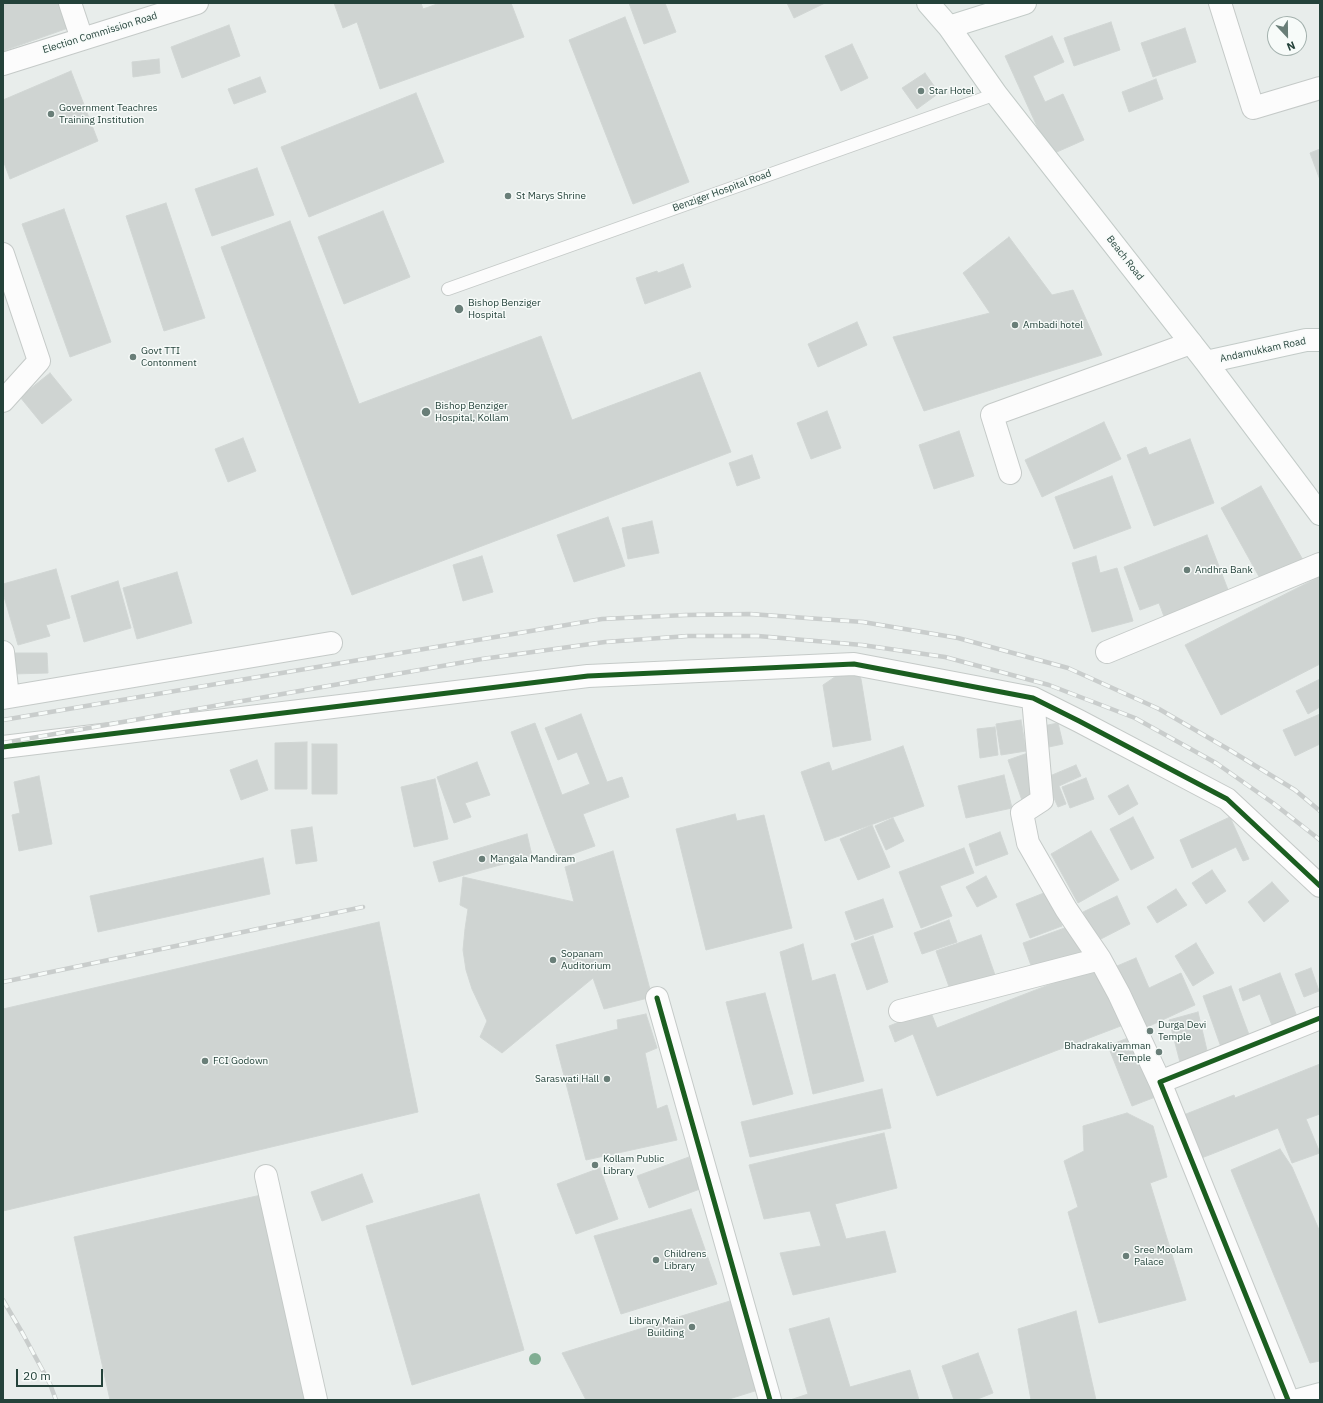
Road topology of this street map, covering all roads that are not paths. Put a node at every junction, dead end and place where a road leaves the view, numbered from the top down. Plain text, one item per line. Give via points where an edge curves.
1 (70, 3) edge
2 (197, 3) edge
3 (928, 3) edge
4 (1025, 3) edge
5 (1220, 3) edge
6 (949, 27) junction
7 (82, 39) junction
8 (3, 64) edge
9 (1320, 88) edge
10 (996, 94) junction
11 (3, 254) edge
12 (448, 289) dead end
13 (1320, 340) edge
14 (1191, 343) junction
15 (1206, 362) junction
16 (3, 401) edge
17 (1010, 473) dead end
18 (1320, 514) edge
19 (1320, 564) edge
20 (330, 643) dead end
21 (3, 652) edge
22 (1107, 652) dead end
23 (5, 698) edge
24 (1032, 698) junction
25 (3, 746) edge
26 (1320, 886) edge
27 (1100, 959) junction
28 (657, 998) dead end
29 (900, 1010) dead end
30 (1320, 1018) edge
31 (1160, 1082) junction
32 (266, 1176) dead end
33 (1320, 1394) edge
34 (316, 1400) edge
35 (770, 1400) edge
36 (1288, 1400) edge
37 (1298, 1400) edge

1 - 7 street
2 - 7 street, Election Commission Road
3 - 6 street, Beach Road
4 - 6 street
5 - 9 street via 1253,108
6 - 10 street, Beach Road
7 - 8 street, Election Commission Road
10 - 12 lane, Benziger Hospital Road
10 - 14 street, Beach Road
11 - 16 street via 39,361
13 - 15 street, Andamukkam Road via 1306,340
14 - 15 street, Beach Road
14 - 17 street via 992,415
15 - 18 street, Beach Road
19 - 22 street
20 - 23 street
21 - 23 street
24 - 25 street via 854,664 595,675
24 - 26 street via 1227,799
24 - 27 street via 1042,800 1022,813 1028,843 1066,909
27 - 29 street
27 - 31 street
28 - 35 street
30 - 31 street
31 - 36 street
32 - 34 street
33 - 37 street

